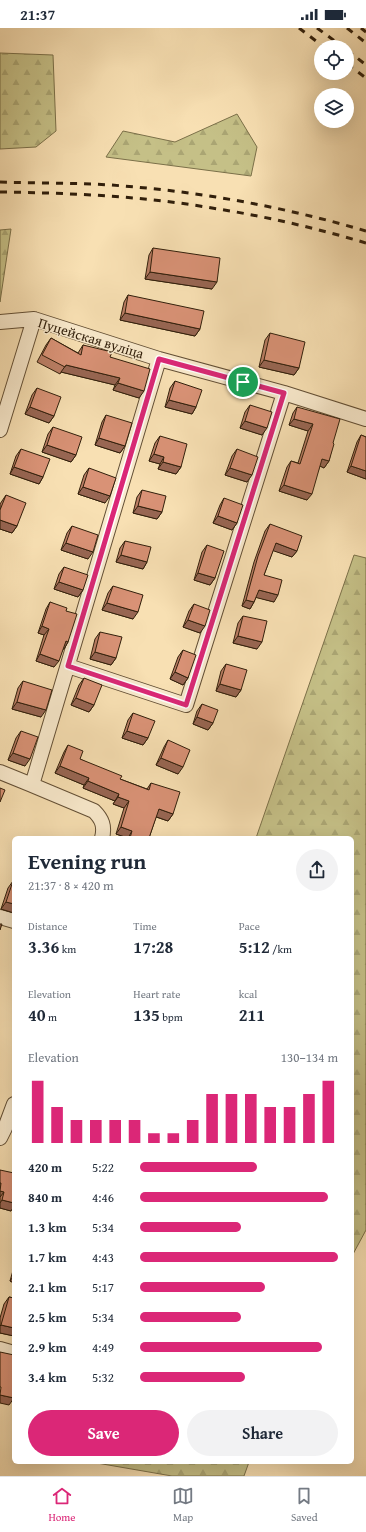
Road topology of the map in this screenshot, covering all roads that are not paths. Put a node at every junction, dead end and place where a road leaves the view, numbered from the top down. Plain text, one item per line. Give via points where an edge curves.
1 (34, 319) junction
2 (0, 322) edge
3 (159, 359) junction
4 (284, 393) junction
5 (366, 419) edge
6 (0, 430) edge
7 (68, 666) junction
8 (0, 772) edge
9 (32, 785) junction
10 (102, 836) edge
11 (0, 917) edge
12 (12, 920) edge
13 (12, 1109) edge
14 (0, 1138) edge
15 (0, 1349) edge
16 (12, 1352) edge

1 - 2 street, Пуцейская вуліца
1 - 3 street, Пуцейская вуліца
1 - 6 street
3 - 4 street, Пуцейская вуліца
3 - 7 street
4 - 5 street, Пуцейская вуліца
4 - 7 street via 186,705
7 - 9 street
8 - 9 street
9 - 10 street via 94,811 104,826
11 - 12 street
13 - 14 street
15 - 16 street

